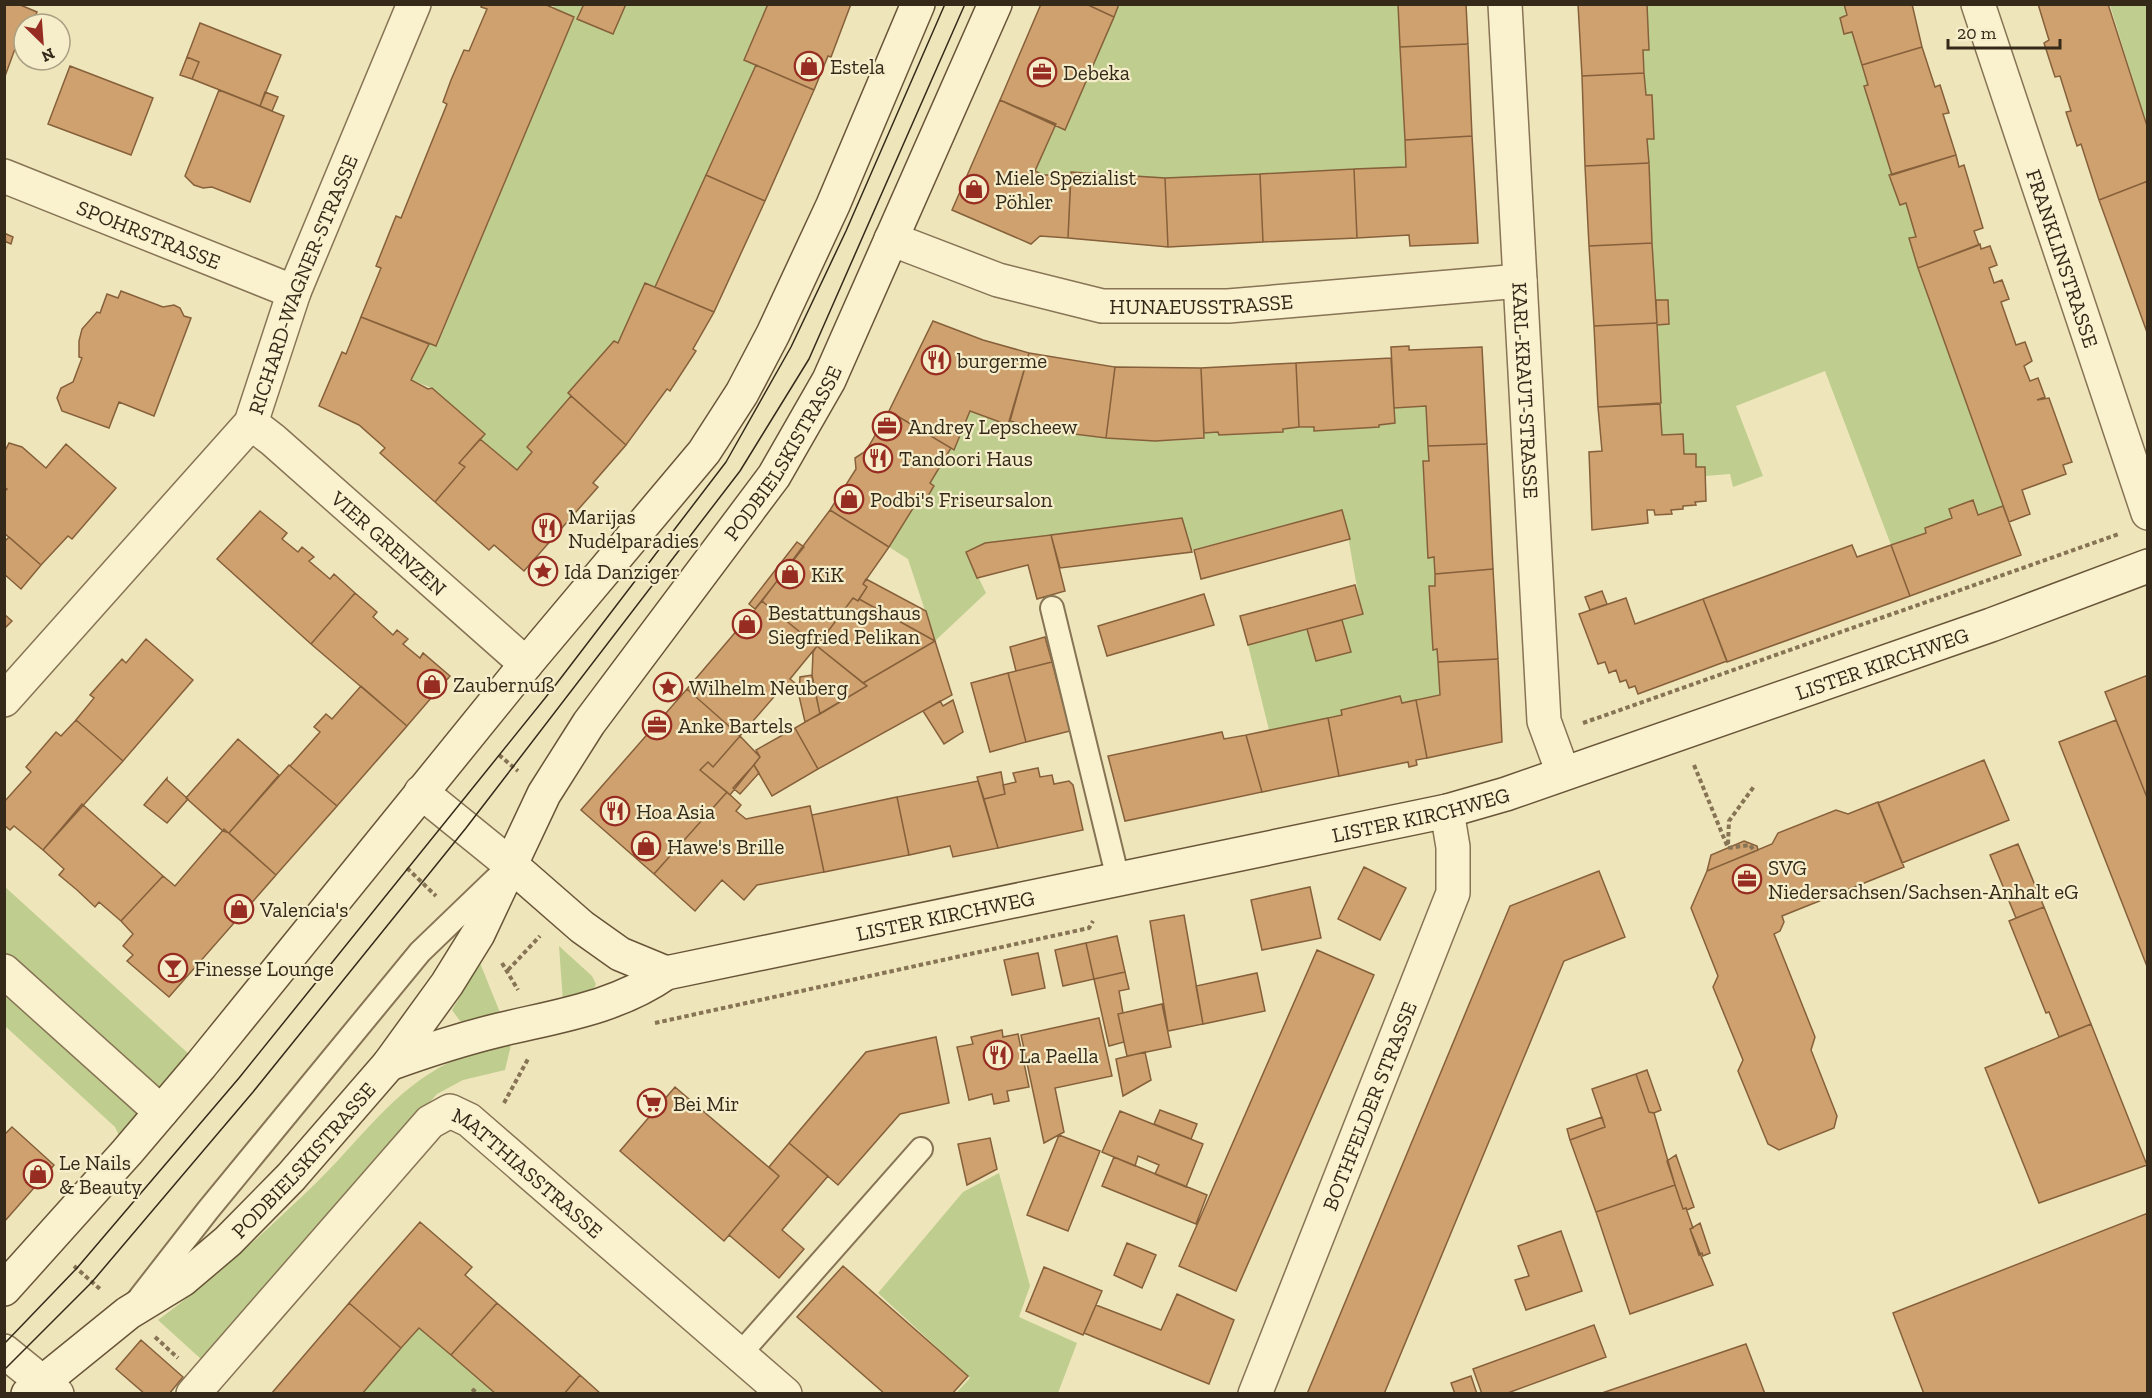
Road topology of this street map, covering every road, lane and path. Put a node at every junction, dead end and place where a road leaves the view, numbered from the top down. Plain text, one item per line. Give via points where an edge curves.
1 (414, 4) edge
2 (918, 4) edge
3 (995, 4) edge
4 (1505, 4) edge
5 (1978, 4) edge
6 (4, 176) edge
7 (891, 239) junction
8 (1520, 281) junction
9 (294, 292) junction
10 (251, 423) junction
11 (2136, 522) edge
12 (2148, 566) edge
13 (1052, 608) dead end
14 (526, 664) junction
15 (4, 700) edge
16 (471, 731) junction
17 (1549, 735) junction
18 (1693, 763) dead end
19 (1563, 773) junction
20 (1755, 785) dead end
21 (422, 792) junction
22 (544, 794) junction
23 (1447, 811) junction
24 (380, 844) junction
25 (1728, 848) junction
26 (1755, 852) dead end
27 (511, 865) junction
28 (1118, 879) junction
29 (457, 914) junction
30 (544, 933) dead end
31 (496, 954) dead end
32 (4, 970) edge
33 (508, 970) junction
34 (666, 973) junction
35 (523, 999) dead end
36 (648, 1024) dead end
37 (529, 1058) dead end
38 (389, 1064) junction
39 (161, 1112) junction
40 (486, 1135) junction
41 (921, 1149) dead end
42 (4, 1289) edge
43 (128, 1313) junction
44 (4, 1351) edge
45 (740, 1354) junction
46 (43, 1389) edge
47 (472, 1389) dead end
48 (193, 1394) edge
49 (478, 1394) edge
50 (785, 1394) edge
51 (1255, 1394) edge

1 - 9 street, RICHARD-WAGNER-STRASSE
2 - 14 street via 833,206 742,393 704,452
3 - 7 street, PODBIELSKISTRASSE
4 - 8 street, KARL-KRAUT-STRASSE
5 - 11 street, FRANKLINSTRASSE
6 - 9 street, SPOHRSTRASSE
7 - 8 street, HUNAEUSSTRASSE via 998,280 1102,306 1228,306
7 - 22 street, PODBIELSKISTRASSE via 829,380 774,476 589,723
8 - 17 street, KARL-KRAUT-STRASSE via 1545,721
9 - 10 street, RICHARD-WAGNER-STRASSE
10 - 14 street, VIER GRENZEN
10 - 15 street, RICHARD-WAGNER-STRASSE
11 - 17 path
12 - 19 street, LISTER KIRCHWEG via 1991,625
13 - 28 lane
14 - 16 street
16 - 21 street
16 - 22 path
17 - 19 street, KARL-KRAUT-STRASSE
18 - 25 path
19 - 23 street, LISTER KIRCHWEG
20 - 25 path via 1729,821
21 - 24 street
21 - 27 street
22 - 27 street, PODBIELSKISTRASSE
23 - 28 street, LISTER KIRCHWEG
23 - 51 street, BOTHFELDER STRASSE via 1454,847 1453,893
24 - 29 path
24 - 39 street
25 - 26 path via 1750,846
27 - 29 lane
27 - 34 street via 582,927 620,954
27 - 38 street, PODBIELSKISTRASSE via 478,934
28 - 34 street, LISTER KIRCHWEG
28 - 36 path via 1089,928
29 - 43 lane via 420,952
30 - 33 path
31 - 33 path
32 - 39 street
33 - 35 path
34 - 38 street, LISTER KIRCHWEG via 641,990 602,1006 496,1030
37 - 40 path
38 - 43 street, PODBIELSKISTRASSE via 291,1177 228,1241 182,1281
39 - 42 street
40 - 45 street, MATTHIASSTRASSE
40 - 48 street, MATTHIASSTRASSE via 469,1120 450,1111 430,1122
41 - 45 lane
43 - 46 street, PODBIELSKISTRASSE
44 - 46 street
45 - 50 street, MATTHIASSTRASSE
47 - 49 path

